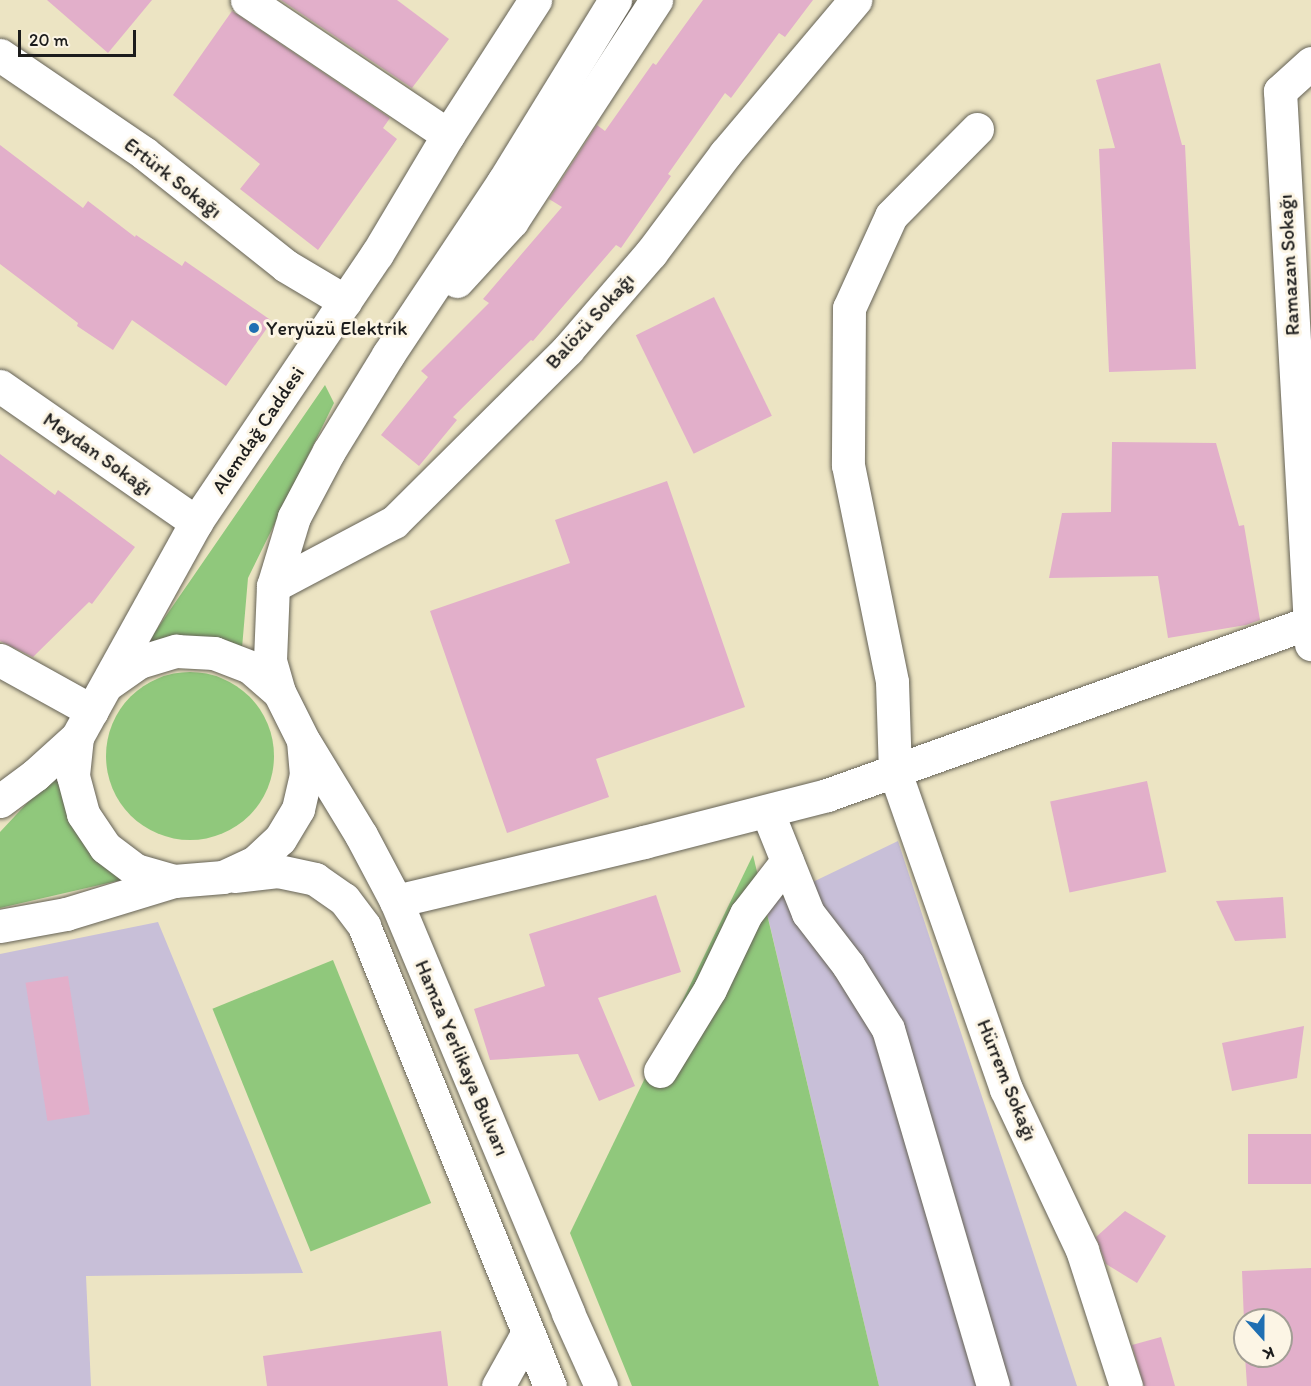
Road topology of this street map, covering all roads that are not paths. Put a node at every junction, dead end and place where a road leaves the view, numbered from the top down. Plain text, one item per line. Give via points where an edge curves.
1 (247, 0) edge
2 (535, 0) edge
3 (615, 0) edge
4 (656, 0) edge
5 (855, 0) edge
6 (0, 56) edge
7 (1311, 63) edge
8 (977, 129) dead end
9 (448, 135) junction
10 (345, 301) junction
11 (388, 355) junction
12 (0, 386) edge
13 (196, 522) junction
14 (273, 586) junction
15 (1310, 630) edge
16 (0, 660) edge
17 (279, 692) junction
18 (92, 710) junction
19 (303, 740) junction
20 (894, 772) junction
21 (0, 801) edge
22 (767, 811) junction
23 (787, 861) junction
24 (223, 877) junction
25 (174, 881) junction
26 (396, 901) junction
27 (0, 926) edge
28 (660, 1071) dead end
29 (527, 1334) junction
30 (498, 1386) edge
31 (550, 1386) edge
32 (601, 1386) edge
33 (993, 1386) edge
34 (1126, 1386) edge

1 - 9 main road
2 - 9 main road, Alemdağ Caddesi
3 - 11 main road, Alemdağ Caddesi via 503,182
4 - 11 main road, Alemdağ Caddesi via 512,220
5 - 14 main road, Balözü Sokağı via 725,154 651,253 567,349 394,522
6 - 10 main road, Ertürk Sokağı via 144,153 286,266
7 - 15 main road, Ramazan Sokağı via 1280,91
8 - 20 main road, Hürrem Sokağı via 891,216 849,308 848,465 892,682
9 - 10 main road, Alemdağ Caddesi
10 - 13 main road, Alemdağ Caddesi
11 - 14 main road, Alemdağ Caddesi via 329,451 294,518
12 - 13 main road, Meydan Sokağı
13 - 18 main road, Alemdağ Caddesi
14 - 17 main road, Alemdağ Caddesi via 270,660
15 - 20 main road
16 - 18 main road
17 - 18 main road, Alemdağ Caddesi via 250,667 214,653 176,651 140,662
17 - 19 main road, Alemdağ Caddesi
18 - 21 main road, Alemdağ Caddesi via 35,775
18 - 25 main road, Alemdağ Caddesi via 74,776 83,814 105,847 136,870
19 - 24 main road, Alemdağ Caddesi via 306,775 298,809 280,838 255,862
19 - 26 main road, Hamza Yerlikaya Bulvarı
20 - 22 main road
20 - 34 main road, Hürrem Sokağı via 1006,1089 1082,1250
22 - 23 main road
22 - 26 main road
23 - 28 main road via 746,914 710,989
23 - 33 main road via 807,913 848,965 888,1029
24 - 25 main road, Alemdağ Caddesi
24 - 29 main road, Hamza Yerlikaya Bulvarı via 278,871 315,879 344,899 364,926
25 - 27 main road, Alemdağ Caddesi via 66,914
26 - 32 main road, Hamza Yerlikaya Bulvarı
29 - 30 main road
29 - 31 main road, Hamza Yerlikaya Bulvarı

